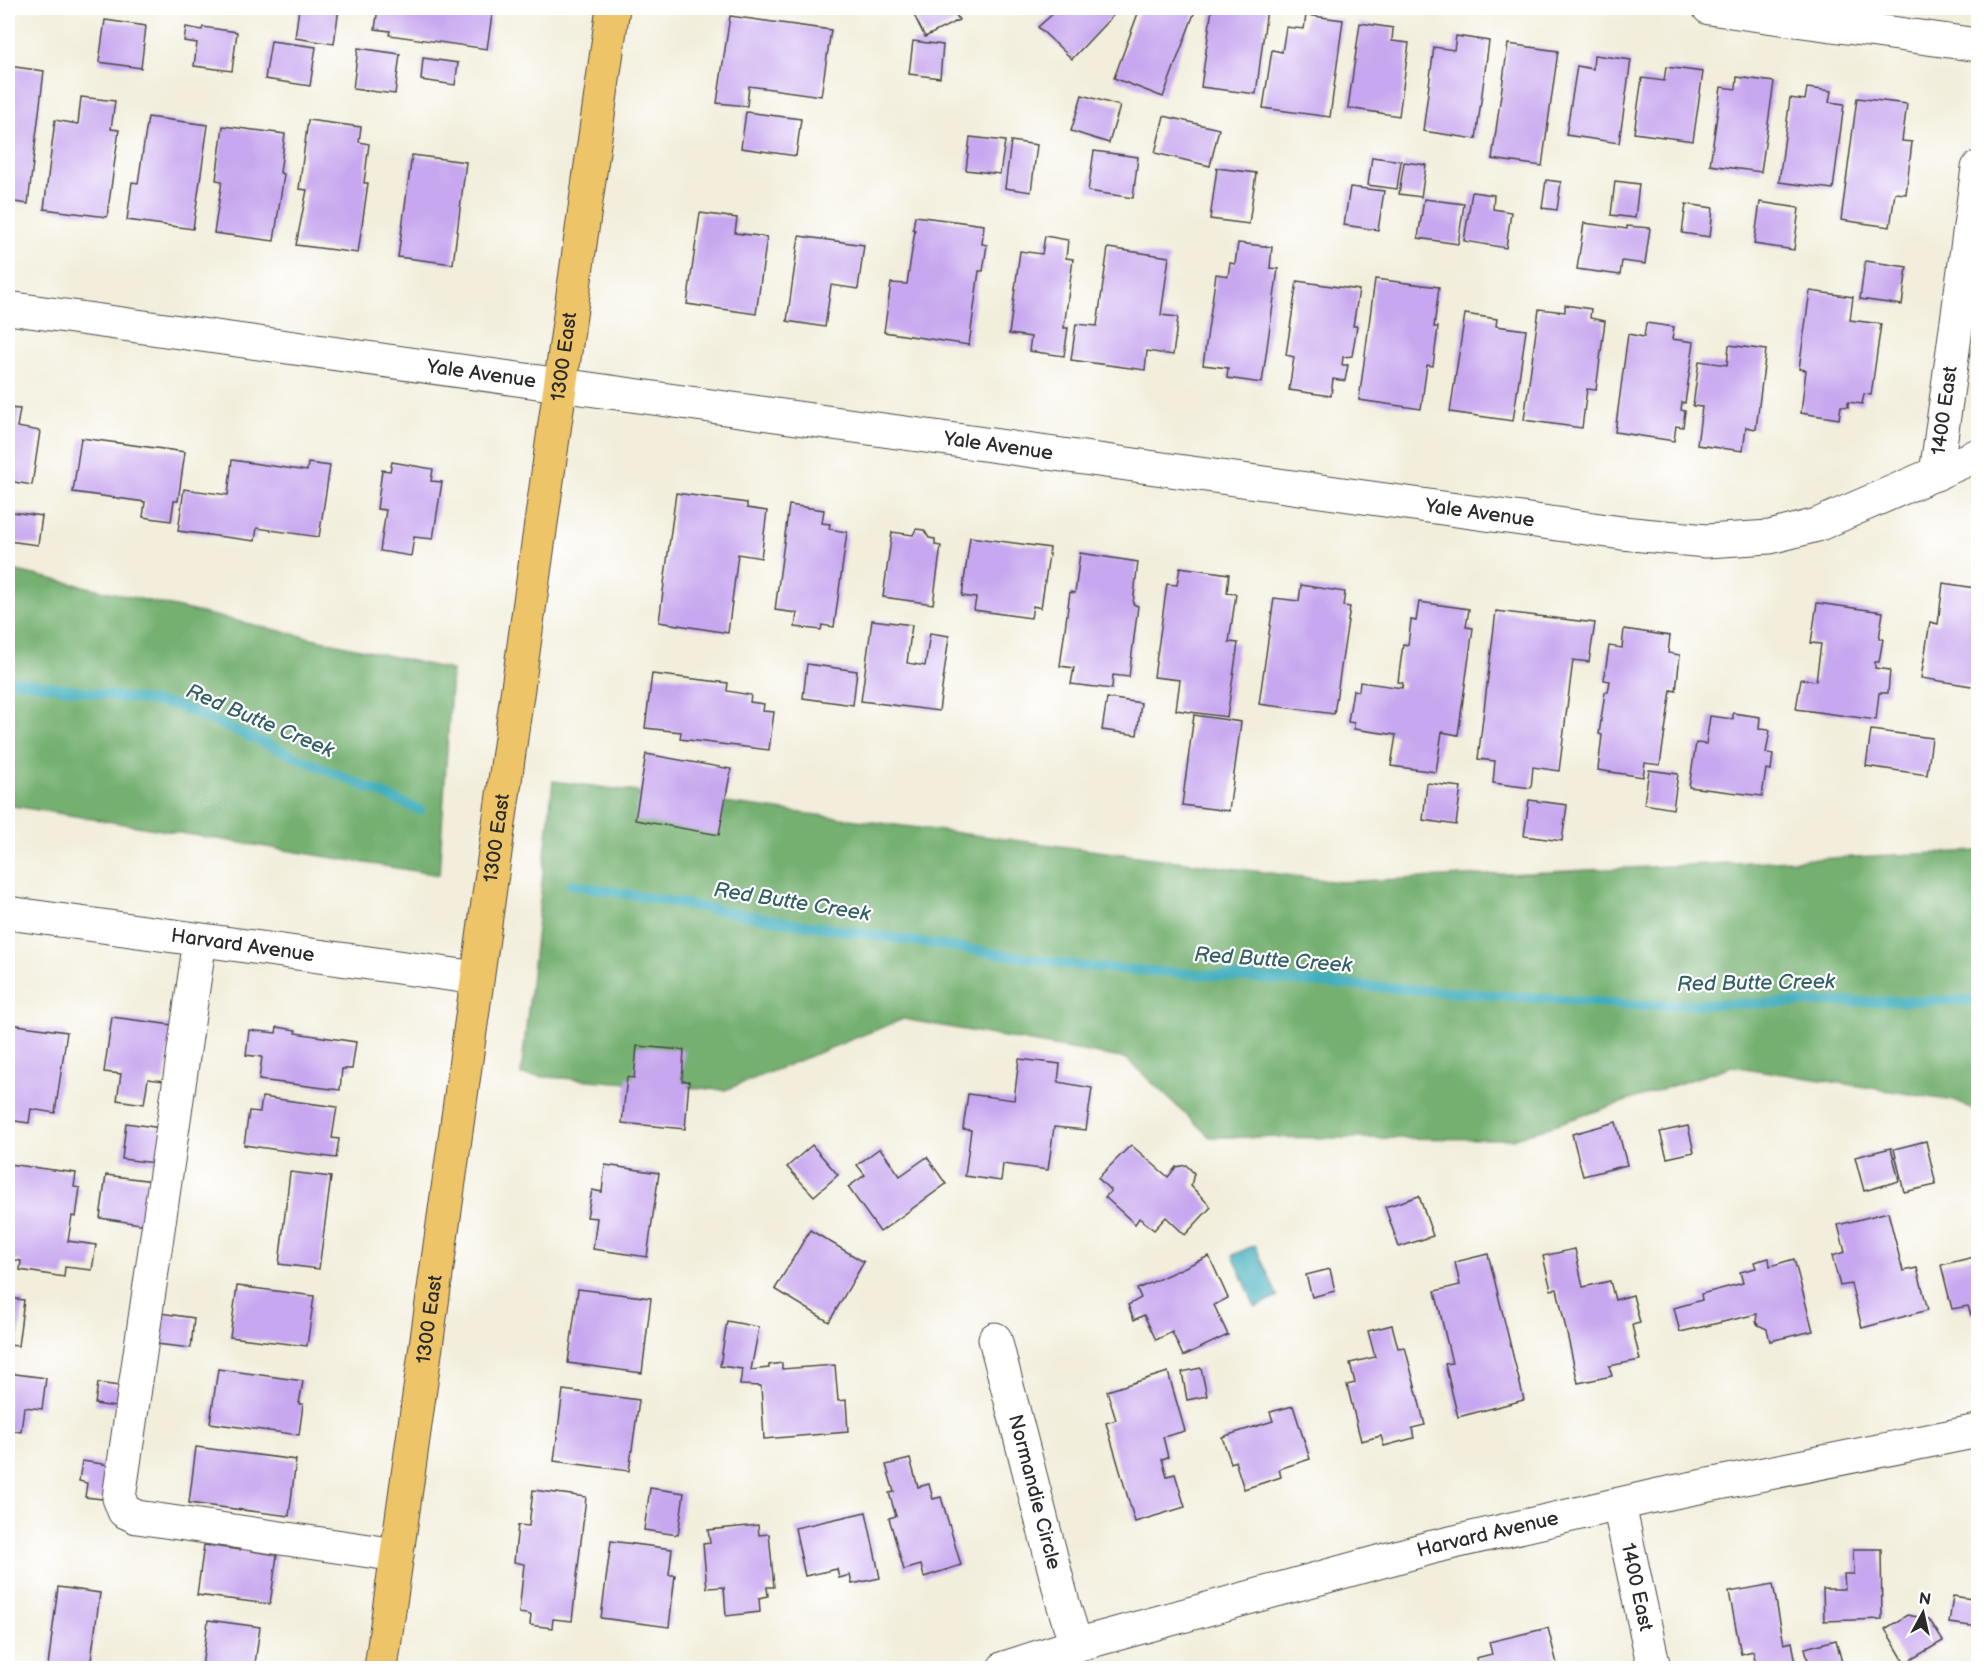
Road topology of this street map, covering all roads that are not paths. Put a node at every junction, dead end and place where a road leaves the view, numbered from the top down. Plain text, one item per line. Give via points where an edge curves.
1 (614, 8) edge
2 (1709, 8) edge
3 (1978, 45) edge
4 (1978, 168) edge
5 (8, 308) edge
6 (561, 385) junction
7 (1978, 455) edge
8 (1936, 474) junction
9 (8, 913) edge
10 (200, 940) junction
11 (477, 978) junction
12 (995, 1339) dead end
13 (1978, 1431) edge
14 (1619, 1505) junction
15 (397, 1555) junction
16 (1076, 1645) junction
17 (381, 1668) edge
18 (1004, 1668) edge
19 (1654, 1668) edge

1 - 6 main road, 1300 East
2 - 3 street
4 - 8 street, 1400 East
5 - 6 street, Yale Avenue
6 - 8 street, Yale Avenue via 1622,533 1706,541 1770,537 1817,525
6 - 11 main road, 1300 East
7 - 8 street, Yale Avenue
9 - 10 street, Harvard Avenue
10 - 11 street, Harvard Avenue
10 - 15 street via 119,1498 124,1511 137,1518
11 - 15 main road, 1300 East
12 - 16 street, Normandie Circle
13 - 14 street, Harvard Avenue
14 - 16 street, Harvard Avenue via 1433,1547
14 - 19 street, 1400 East
15 - 17 main road, 1300 East
16 - 18 street, Harvard Avenue

